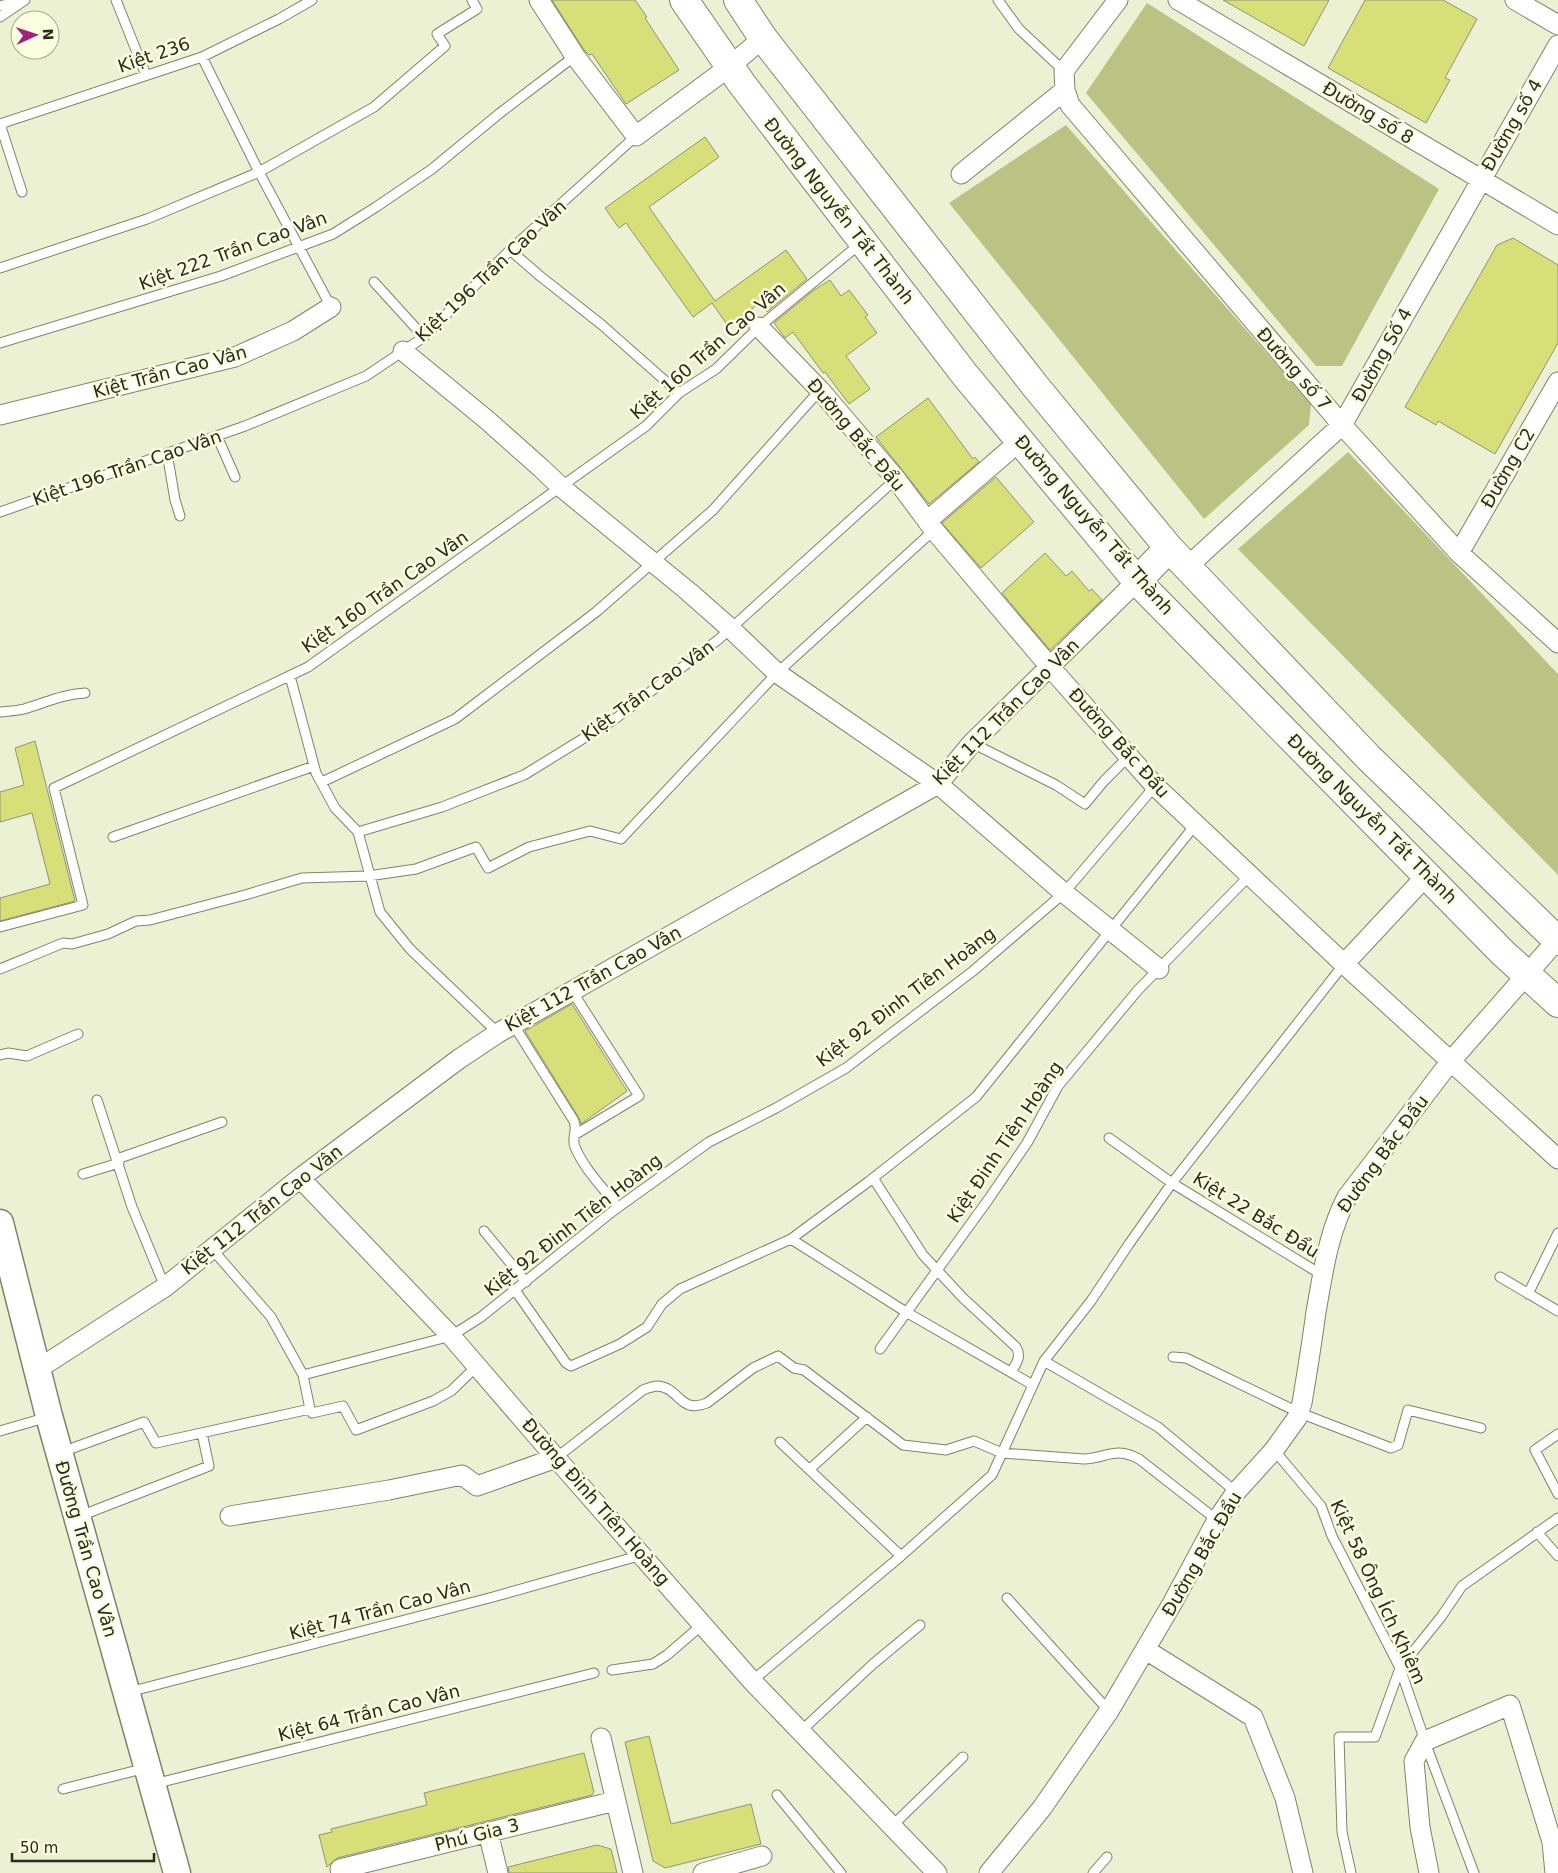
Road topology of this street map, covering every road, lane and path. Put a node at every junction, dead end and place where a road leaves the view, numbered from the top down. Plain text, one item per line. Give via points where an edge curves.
1 (25, 0) edge
2 (116, 0) edge
3 (312, 0) edge
4 (472, 0) edge
5 (539, 0) edge
6 (684, 0) edge
7 (738, 0) edge
8 (998, 0) edge
9 (1118, 0) edge
10 (1178, 0) edge
11 (1515, 0) edge
12 (0, 6) edge
13 (0, 17) edge
14 (1558, 25) edge
15 (763, 38) junction
16 (1558, 45) edge
17 (575, 56) junction
18 (202, 57) junction
19 (729, 67) junction
20 (146, 75) junction
21 (1064, 80) junction
22 (0, 124) edge
23 (636, 136) junction
24 (259, 172) junction
25 (960, 174) dead end
26 (1481, 180) junction
27 (22, 192) dead end
28 (1558, 225) edge
29 (863, 242) junction
30 (298, 248) junction
31 (510, 250) junction
32 (0, 268) edge
33 (374, 282) dead end
34 (331, 307) joint
35 (759, 327) junction
36 (424, 337) junction
37 (0, 343) edge
38 (403, 351) junction
39 (1558, 382) edge
40 (820, 390) junction
41 (679, 393) junction
42 (0, 415) edge
43 (1342, 425) junction
44 (217, 436) junction
45 (1020, 441) junction
46 (167, 453) junction
47 (235, 477) dead end
48 (896, 479) junction
49 (561, 487) junction
50 (0, 512) edge
51 (180, 516) dead end
52 (930, 526) junction
53 (1459, 553) junction
54 (1178, 558) junction
55 (652, 563) junction
56 (1137, 581) junction
57 (731, 629) junction
58 (1558, 643) edge
59 (1050, 667) junction
60 (777, 673) junction
61 (290, 676) junction
62 (86, 693) dead end
63 (0, 712) edge
64 (972, 743) junction
65 (1129, 756) junction
66 (314, 766) junction
67 (322, 782) junction
68 (938, 784) junction
69 (1155, 786) junction
70 (1196, 824) junction
71 (358, 832) junction
72 (113, 837) dead end
73 (1250, 875) junction
74 (1427, 875) junction
75 (368, 876) junction
76 (1064, 893) junction
77 (0, 927) edge
78 (1109, 930) junction
79 (1558, 941) edge
80 (1344, 964) junction
81 (0, 969) edge
82 (1159, 969) junction
83 (1526, 974) junction
84 (572, 991) junction
85 (1558, 1003) edge
86 (505, 1029) junction
87 (78, 1034) dead end
88 (0, 1055) edge
89 (1450, 1062) junction
90 (97, 1100) dead end
91 (222, 1122) dead end
92 (576, 1134) junction
93 (1109, 1138) dead end
94 (1558, 1159) edge
95 (118, 1161) junction
96 (83, 1174) dead end
97 (300, 1178) junction
98 (873, 1178) junction
99 (1172, 1183) junction
100 (618, 1207) junction
101 (0, 1224) edge
102 (484, 1231) dead end
103 (1558, 1233) edge
104 (791, 1239) junction
105 (212, 1249) junction
106 (937, 1271) junction
107 (1322, 1275) junction
108 (1500, 1277) dead end
109 (526, 1282) junction
110 (164, 1287) junction
111 (515, 1290) junction
112 (1528, 1294) junction
113 (1558, 1311) edge
114 (906, 1312) junction
115 (451, 1336) junction
116 (880, 1349) dead end
117 (1173, 1357) dead end
118 (1044, 1361) junction
119 (477, 1366) junction
120 (38, 1370) junction
121 (1011, 1372) junction
122 (303, 1375) junction
123 (1033, 1385) junction
124 (310, 1409) junction
125 (1300, 1414) junction
126 (49, 1416) junction
127 (867, 1417) junction
128 (1481, 1428) dead end
129 (0, 1431) edge
130 (202, 1433) junction
131 (1558, 1434) edge
132 (780, 1442) dead end
133 (1274, 1450) junction
134 (1002, 1453) junction
135 (59, 1454) junction
136 (556, 1458) junction
137 (810, 1469) junction
138 (1236, 1492) junction
139 (1558, 1494) edge
140 (230, 1516) dead end
141 (77, 1518) junction
142 (1558, 1518) edge
143 (1217, 1520) junction
144 (1537, 1532) junction
145 (642, 1555) junction
146 (901, 1556) junction
147 (1558, 1556) edge
148 (1008, 1598) dead end
149 (703, 1624) junction
150 (920, 1625) dead end
151 (1146, 1650) junction
152 (1400, 1668) junction
153 (612, 1670) dead end
154 (594, 1673) dead end
155 (752, 1681) junction
156 (126, 1692) junction
157 (1109, 1711) junction
158 (801, 1731) junction
159 (601, 1738) dead end
160 (1425, 1741) junction
161 (963, 1757) dead end
162 (149, 1776) junction
163 (63, 1789) dead end
164 (778, 1795) dead end
165 (615, 1801) junction
166 (892, 1826) junction
167 (488, 1832) junction
168 (1555, 1841) edge
169 (762, 1856) dead end
170 (1107, 1857) dead end
171 (340, 1869) dead end
172 (178, 1873) edge
173 (498, 1873) edge
174 (633, 1873) edge
175 (702, 1873) edge
176 (841, 1873) edge
177 (937, 1873) edge
178 (989, 1873) edge
179 (1093, 1873) edge
180 (1304, 1873) edge
181 (1351, 1873) edge
182 (1429, 1873) edge
183 (1474, 1873) edge
184 (1555, 1873) edge

1 - 12 lane
1 - 13 lane
2 - 20 lane
3 - 18 lane, Kiệt 236
4 - 24 lane via 477,9 437,34 445,46 374,108
5 - 17 street
6 - 19 main road, Đường Nguyễn Tất Thành
7 - 15 main road
8 - 21 lane
9 - 21 street
10 - 26 street, Đường số 8
11 - 14 street
15 - 19 street, Kiệt 196 Trần Cao Vân
15 - 54 main road via 1036,387
16 - 26 street, Đường số 4
17 - 23 street
17 - 30 lane, Kiệt 222 Trần Cao Vân via 432,169 333,234
18 - 20 lane, Kiệt 236
18 - 24 lane
19 - 23 street, Kiệt 196 Trần Cao Vân
19 - 29 main road, Đường Nguyễn Tất Thành
20 - 22 lane, Kiệt 236
21 - 25 street
21 - 43 street, Đường số 7 via 1075,112
22 - 27 lane
23 - 31 lane, Kiệt 196 Trần Cao Vân
24 - 30 lane
24 - 32 lane via 147,219
26 - 28 street, Đường số 8
26 - 43 street, Đường Số 4
29 - 35 lane, Kiệt 160 Trần Cao Vân
29 - 45 main road, Đường Nguyễn Tất Thành
30 - 34 lane
30 - 37 lane, Kiệt 222 Trần Cao Vân via 221,276
31 - 36 lane, Kiệt 196 Trần Cao Vân
31 - 41 lane
33 - 36 lane
34 - 42 street, Kiệt Trần Cao Vân via 293,331 235,358
35 - 40 street, Đường Bắc Đẩu
35 - 41 lane, Kiệt 160 Trần Cao Vân via 716,369
36 - 38 lane, Kiệt 196 Trần Cao Vân
38 - 44 lane, Kiệt 196 Trần Cao Vân via 366,376
38 - 49 street via 487,420
39 - 53 street, Đường C2
40 - 48 street, Đường Bắc Đẩu
40 - 55 lane via 713,510
41 - 49 lane, Kiệt 160 Trần Cao Vân via 646,426
43 - 53 street, Đường số 7
43 - 54 street, Đường Số 4
44 - 46 lane, Kiệt 196 Trần Cao Vân
44 - 47 lane
45 - 52 street
45 - 56 main road, Đường Nguyễn Tất Thành
46 - 50 lane, Kiệt 196 Trần Cao Vân
46 - 51 lane
48 - 52 street, Đường Bắc Đẩu
48 - 57 lane, Kiệt Trần Cao Vân
49 - 55 street
49 - 61 lane, Kiệt 160 Trần Cao Vân via 308,667
52 - 59 street, Đường Bắc Đẩu
52 - 60 lane
53 - 58 street, Đường số 7
54 - 56 main road
54 - 79 main road via 1369,758
55 - 57 street
55 - 67 lane via 596,612 455,718
56 - 59 street, Kiệt 112 Trần Cao Vân
56 - 74 main road, Đường Nguyễn Tất Thành
57 - 60 street
57 - 71 lane, Kiệt Trần Cao Vân via 615,719 524,775 442,807
59 - 64 street, Kiệt 112 Trần Cao Vân
59 - 65 street, Đường Bắc Đẩu
60 - 68 street
60 - 75 lane via 621,839 590,831 529,847 488,868 476,847 416,869
61 - 66 lane
61 - 77 lane, Kiệt 160 Trần Cao Vân via 54,788 83,905
62 - 63 lane via 55,698 22,710
64 - 65 lane via 1056,785 1085,804
64 - 68 street, Kiệt 112 Trần Cao Vân
65 - 69 street, Đường Bắc Đẩu
66 - 67 lane
66 - 72 lane
67 - 71 lane via 335,808
68 - 76 street
68 - 84 street, Kiệt 112 Trần Cao Vân
69 - 70 street, Đường Bắc Đẩu
69 - 76 lane, Kiệt 92 Đinh Tiên Hoàng
70 - 73 street, Đường Bắc Đẩu
70 - 78 lane
71 - 75 lane
73 - 80 street, Đường Bắc Đẩu
73 - 82 lane, Kiệt Đinh Tiên Hoàng
74 - 80 street
74 - 83 main road, Đường Nguyễn Tất Thành
75 - 81 lane via 302,878 150,920 136,921 108,934 72,944 63,943
75 - 86 lane via 380,912 410,949
76 - 78 street
76 - 100 lane, Kiệt 92 Đinh Tiên Hoàng via 973,971 846,1068 708,1142
78 - 82 street
78 - 98 lane via 976,1097
79 - 83 street, Đường Bắc Đẩu
80 - 89 street, Đường Bắc Đẩu
80 - 99 lane
82 - 106 lane, Kiệt Đinh Tiên Hoàng via 1058,1086 1027,1143
83 - 85 main road, Đường Nguyễn Tất Thành
83 - 89 street, Đường Bắc Đẩu
84 - 86 street, Kiệt 112 Trần Cao Vân
84 - 92 lane via 639,1096
86 - 92 lane via 574,1121
86 - 97 street, Kiệt 112 Trần Cao Vân via 459,1059
87 - 88 lane via 27,1056
89 - 94 street, Đường Bắc Đẩu
89 - 107 street, Đường Bắc Đẩu via 1347,1198 1337,1216
90 - 95 lane
91 - 95 lane
92 - 100 lane via 576,1150
93 - 99 lane, Kiệt 22 Bắc Đẩu
95 - 96 lane
95 - 110 lane via 132,1207
97 - 105 street, Kiệt 112 Trần Cao Vân
97 - 115 street, Đường Đinh Tiên Hoàng
98 - 104 lane
98 - 106 lane via 911,1239
99 - 107 lane, Kiệt 22 Bắc Đẩu
99 - 118 lane via 1091,1302
100 - 109 lane, Kiệt 92 Đinh Tiên Hoàng
101 - 120 main road, Đường Trần Cao Vân
102 - 109 lane
103 - 112 lane
104 - 111 lane via 680,1289 662,1304 647,1328 571,1366
104 - 114 lane
105 - 110 street, Kiệt 112 Trần Cao Vân
105 - 122 lane via 271,1317
106 - 114 lane, Kiệt Đinh Tiên Hoàng
106 - 121 lane via 1020,1353
107 - 125 street, Đường Bắc Đẩu
108 - 112 lane
109 - 111 lane, Kiệt 92 Đinh Tiên Hoàng
110 - 120 street, Kiệt 112 Trần Cao Vân
111 - 115 lane, Kiệt 92 Đinh Tiên Hoàng via 482,1317
112 - 113 lane
114 - 116 lane, Kiệt Đinh Tiên Hoàng
114 - 121 lane
115 - 119 street, Đường Đinh Tiên Hoàng
115 - 122 lane, Kiệt 92 Đinh Tiên Hoàng
117 - 125 lane via 1186,1358 1207,1367
118 - 123 lane
118 - 138 lane via 1158,1427
119 - 124 lane via 451,1390 433,1401 356,1430 343,1406 312,1413
119 - 136 street, Đường Đinh Tiên Hoàng
120 - 126 main road, Đường Trần Cao Vân
121 - 123 lane
122 - 124 lane
123 - 134 lane
124 - 130 lane
125 - 128 lane via 1391,1448 1398,1445 1408,1410
125 - 133 street, Đường Bắc Đẩu
126 - 129 lane
126 - 135 main road, Đường Trần Cao Vân
127 - 134 lane via 903,1445 946,1450 974,1441
127 - 136 lane via 804,1370 794,1368 778,1356 752,1368 700,1406 685,1404 659,1386 643,1390
127 - 137 lane
130 - 135 lane via 156,1443 144,1422
130 - 141 lane via 209,1466
131 - 139 lane via 1535,1450
132 - 137 lane
133 - 138 street, Đường Bắc Đẩu
133 - 152 lane, Kiệt 58 Ông Ích Khiêm via 1322,1506 1332,1536
134 - 143 lane via 1084,1459 1117,1452 1129,1454
134 - 146 lane via 992,1475
135 - 141 main road, Đường Trần Cao Vân
136 - 140 street via 477,1486 462,1475
136 - 145 street, Đường Đinh Tiên Hoàng
137 - 146 lane
138 - 143 street, Đường Bắc Đẩu
141 - 156 main road, Đường Trần Cao Vân
142 - 144 lane
143 - 151 street, Đường Bắc Đẩu
144 - 147 lane
144 - 152 lane via 1462,1586 1442,1617
145 - 149 street, Đường Đinh Tiên Hoàng
145 - 156 lane, Kiệt 74 Trần Cao Vân
146 - 155 lane
148 - 157 lane
149 - 153 lane via 653,1664
149 - 155 street, Đường Đinh Tiên Hoàng
150 - 158 lane
151 - 157 street, Đường Bắc Đẩu
151 - 180 street via 1253,1718 1285,1798
152 - 160 lane, Kiệt 58 Ông Ích Khiêm
152 - 181 lane via 1375,1737 1339,1737 1342,1832
154 - 162 lane, Kiệt 64 Trần Cao Vân
155 - 158 street, Đường Đinh Tiên Hoàng
156 - 162 main road, Đường Trần Cao Vân
157 - 178 street, Đường Bắc Đẩu via 1042,1808
158 - 166 street, Đường Đinh Tiên Hoàng
159 - 165 street
160 - 168 street via 1510,1705
160 - 182 street via 1414,1761 1420,1827
160 - 183 lane, Kiệt 58 Ông Ích Khiêm
161 - 166 lane
162 - 163 lane, Kiệt 64 Trần Cao Vân
162 - 172 main road, Đường Trần Cao Vân
164 - 176 lane
165 - 167 street, Phú Gia 3
165 - 174 street
166 - 177 street, Đường Đinh Tiên Hoàng
167 - 171 street, Phú Gia 3
167 - 173 street
168 - 184 street
169 - 175 street
170 - 179 lane

